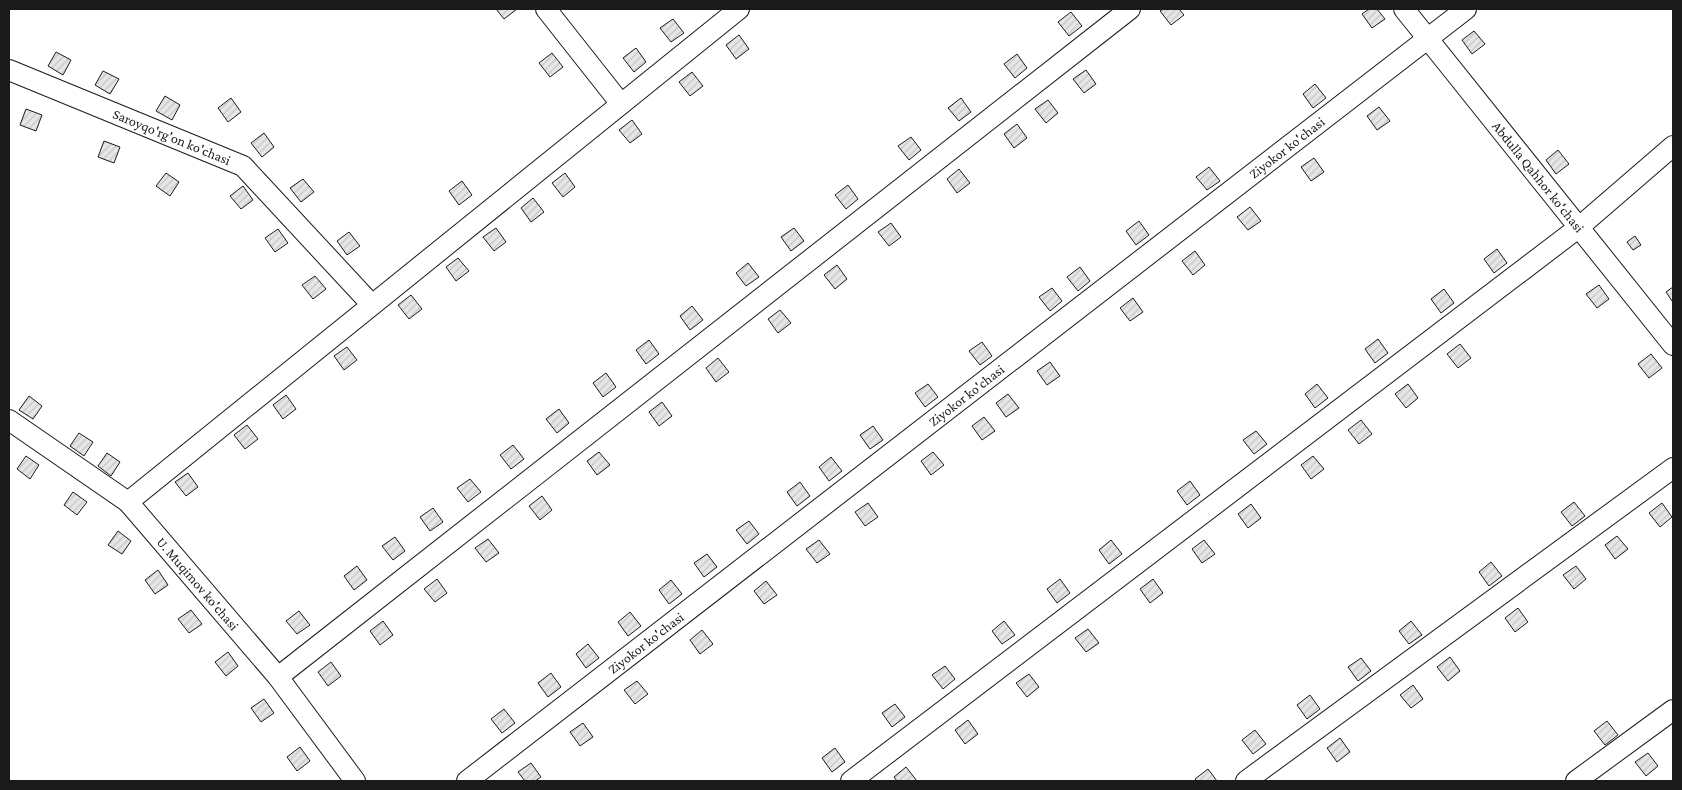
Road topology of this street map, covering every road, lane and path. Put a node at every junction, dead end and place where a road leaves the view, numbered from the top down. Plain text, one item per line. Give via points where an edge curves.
1 (546, 9) edge
2 (739, 9) edge
3 (1130, 9) edge
4 (1404, 9) edge
5 (1466, 9) edge
6 (1428, 38) junction
7 (9, 70) edge
8 (621, 104) junction
9 (1673, 146) edge
10 (1578, 228) junction
11 (372, 305) junction
12 (1673, 345) edge
13 (9, 420) edge
14 (1673, 468) edge
15 (128, 502) junction
16 (278, 677) junction
17 (1673, 710) edge
18 (354, 781) edge
19 (467, 781) edge
20 (850, 781) edge
21 (1246, 781) edge
22 (1576, 781) edge

1 - 8 street
2 - 8 street
3 - 16 street
4 - 6 street, Abdulla Qahhor ko'chasi
5 - 6 street, Ziyokor ko'chasi
6 - 10 street, Abdulla Qahhor ko'chasi
6 - 19 street, Ziyokor ko'chasi
7 - 11 street, Saroyqo'rg'on ko'chasi via 243,166
8 - 11 street
9 - 10 street
10 - 12 street, Abdulla Qahhor ko'chasi
10 - 20 street
11 - 15 street
13 - 15 street, U. Muqimov ko'chasi
14 - 21 street
15 - 16 street, U. Muqimov ko'chasi
16 - 18 street, U. Muqimov ko'chasi
17 - 22 street

